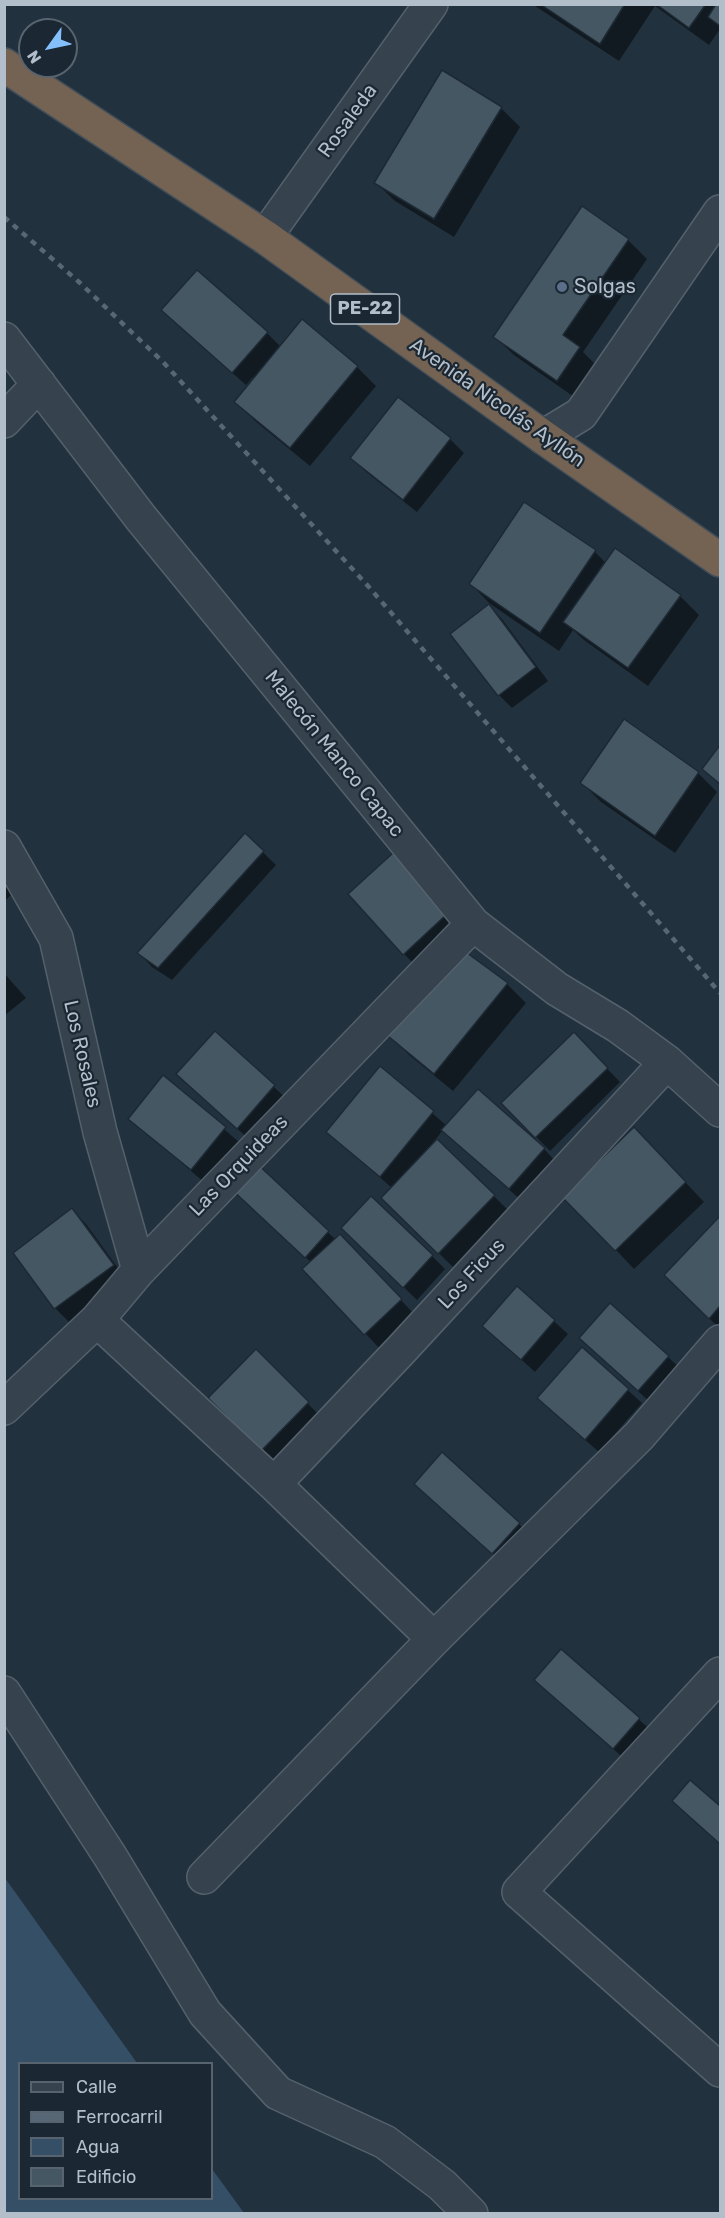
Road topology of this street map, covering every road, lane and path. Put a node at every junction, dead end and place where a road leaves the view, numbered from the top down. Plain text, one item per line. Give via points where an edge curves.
1 (431, 4) edge
2 (4, 65) edge
3 (720, 212) edge
4 (265, 237) junction
5 (4, 339) edge
6 (39, 384) junction
7 (4, 421) edge
8 (543, 437) junction
9 (720, 560) edge
10 (4, 847) edge
11 (473, 924) junction
12 (667, 1062) junction
13 (720, 1110) edge
14 (139, 1270) junction
15 (97, 1320) junction
16 (720, 1342) edge
17 (4, 1408) edge
18 (274, 1484) junction
19 (434, 1639) junction
20 (720, 1674) edge
21 (4, 1694) edge
22 (204, 1878) dead end
23 (720, 2070) edge
24 (471, 2214) edge

1 - 4 street, Rosaleda
2 - 4 highway, Avenida Nicolás Ayllón / PE-22
3 - 8 street via 581,414
4 - 8 highway, Avenida Nicolás Ayllón / PE-22
5 - 6 street, Malecón Manco Capac
6 - 7 street
6 - 11 street, Malecón Manco Capac via 141,518
8 - 9 highway, Avenida Nicolás Ayllón / PE-22
10 - 14 street, Los Rosales via 56,938 100,1132
11 - 12 street, Malecón Manco Capac via 557,989
11 - 14 street, Las Orquideas
12 - 13 street, Malecón Manco Capac
12 - 18 street, Los Ficus
14 - 15 street, Las Orquideas
15 - 17 street, Las Orquideas
15 - 18 street
16 - 19 street via 639,1436
18 - 19 street
19 - 22 street
20 - 23 street via 519,1892
21 - 24 street via 110,1856 205,2013 278,2093 385,2142 442,2185

